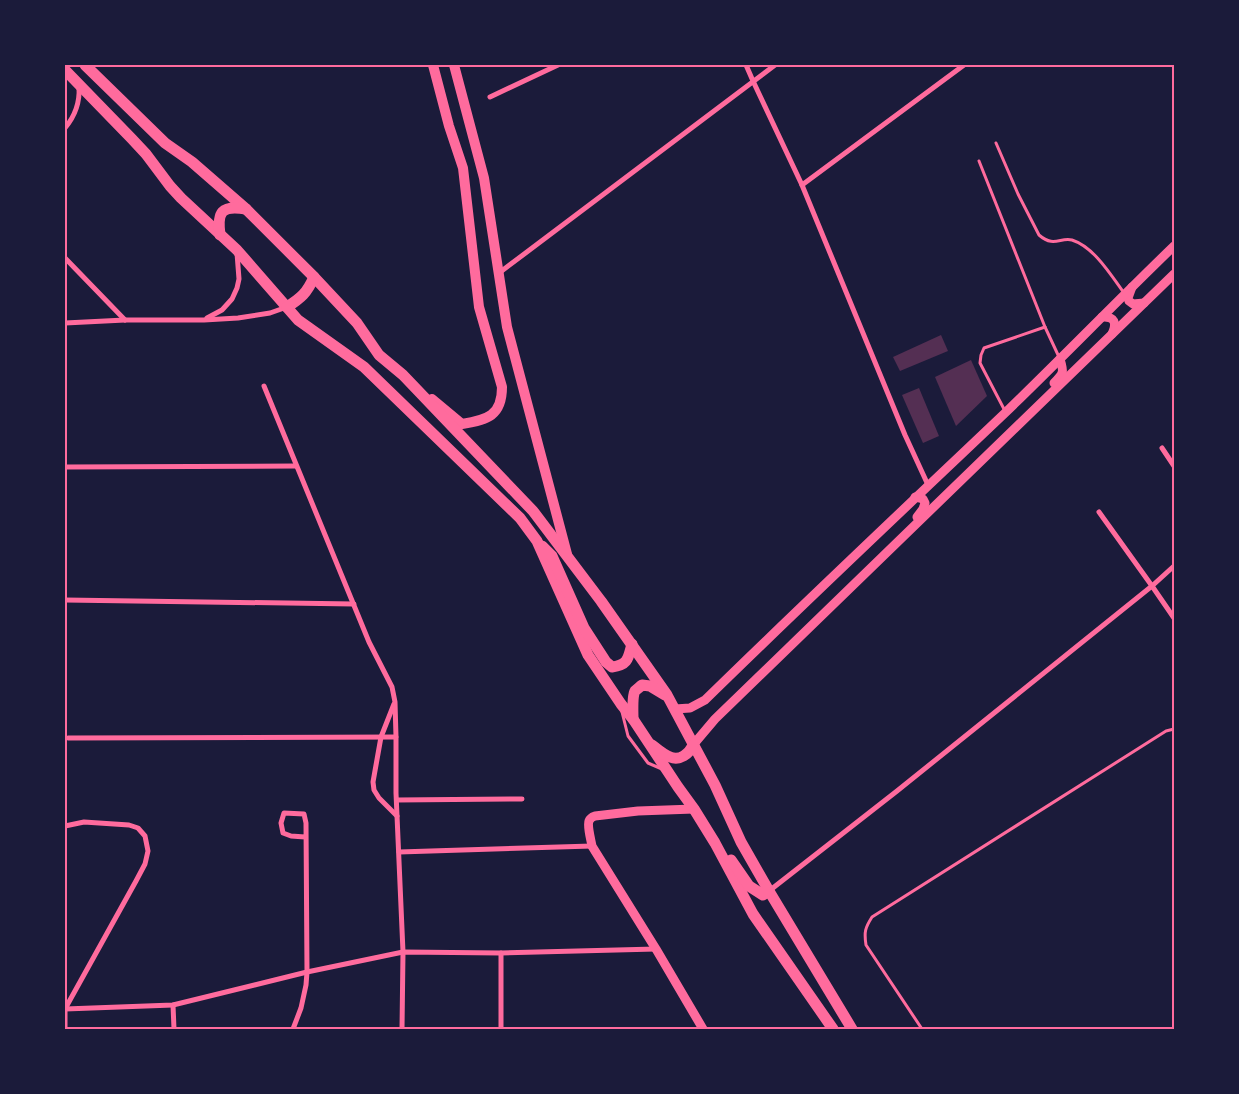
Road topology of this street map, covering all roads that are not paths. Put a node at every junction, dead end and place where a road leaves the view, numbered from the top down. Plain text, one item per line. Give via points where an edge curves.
1 (85, 65) edge
2 (433, 65) edge
3 (454, 65) edge
4 (558, 65) edge
5 (746, 65) edge
6 (775, 65) edge
7 (964, 65) edge
8 (65, 70) edge
9 (753, 81) junction
10 (79, 84) junction
11 (490, 96) dead end
12 (65, 128) edge
13 (996, 143) dead end
14 (979, 161) dead end
15 (802, 185) junction
16 (246, 209) junction
17 (220, 235) junction
18 (1174, 246) edge
19 (237, 250) junction
20 (65, 258) edge
21 (498, 273) junction
22 (1174, 274) edge
23 (314, 277) junction
24 (1133, 285) junction
25 (1125, 293) junction
26 (1144, 303) junction
27 (287, 307) junction
28 (1102, 317) junction
29 (125, 320) junction
30 (204, 320) junction
31 (65, 324) edge
32 (1045, 327) junction
33 (1111, 336) junction
34 (1060, 359) junction
35 (403, 375) junction
36 (264, 386) dead end
37 (1005, 412) junction
38 (1162, 448) dead end
39 (65, 466) edge
40 (296, 466) junction
41 (976, 466) junction
42 (1174, 466) edge
43 (928, 485) junction
44 (915, 498) junction
45 (1099, 512) dead end
46 (537, 541) junction
47 (567, 554) junction
48 (1174, 566) edge
49 (865, 574) junction
50 (1152, 586) junction
51 (65, 600) edge
52 (354, 604) junction
53 (1174, 618) edge
54 (632, 644) junction
55 (667, 695) junction
56 (395, 702) junction
57 (621, 704) junction
58 (674, 709) junction
59 (633, 718) junction
60 (1174, 729) edge
61 (381, 737) junction
62 (396, 737) junction
63 (68, 738) dead end
64 (647, 741) junction
65 (693, 745) junction
66 (668, 772) junction
67 (522, 799) dead end
68 (397, 800) junction
69 (694, 809) junction
70 (398, 816) junction
71 (66, 825) edge
72 (305, 837) junction
73 (715, 843) junction
74 (592, 846) junction
75 (399, 852) junction
76 (769, 891) junction
77 (656, 949) junction
78 (403, 952) junction
79 (501, 953) junction
80 (307, 972) junction
81 (174, 1006) junction
82 (65, 1009) edge
83 (65, 1028) edge
84 (174, 1029) edge
85 (293, 1029) edge
86 (402, 1029) edge
87 (501, 1029) edge
88 (703, 1029) edge
89 (833, 1029) edge
90 (851, 1029) edge
91 (922, 1029) edge

1 - 16 main road via 165,143
2 - 35 main road via 448,126 463,168 479,307 502,397 488,418 462,424
3 - 21 main road via 484,178
4 - 11 street
5 - 9 street
6 - 9 street
7 - 15 street
8 - 10 main road
9 - 15 street
9 - 21 street
10 - 12 street via 76,110
10 - 17 main road via 146,154 176,192
13 - 25 lane via 1039,235 1049,241 1071,240 1094,253
14 - 32 lane
15 - 43 street
16 - 17 main road via 224,210 218,223
16 - 23 main road
17 - 19 main road
18 - 24 street
19 - 27 main road
19 - 30 street via 239,279 232,299 222,310
20 - 29 street
21 - 47 main road via 507,327
22 - 26 street
23 - 27 main road via 303,296
23 - 35 main road via 357,323 380,356
24 - 25 street
24 - 26 street via 1129,301
25 - 28 street
26 - 33 street
27 - 30 street via 270,313
27 - 46 main road via 305,326 364,367 520,518
28 - 33 street via 1108,316 1115,322
28 - 34 street
29 - 30 street
29 - 31 street
32 - 34 lane
32 - 37 lane via 984,348 980,355 980,363
33 - 41 street
34 - 37 street
34 - 41 street via 1064,370 1061,377 984,450
35 - 47 main road via 533,511
36 - 40 street
37 - 43 street
38 - 42 street
39 - 40 street
40 - 52 street
41 - 49 street
43 - 44 street
44 - 49 street via 925,501 920,514 872,560
44 - 58 street via 705,700 690,708
45 - 50 street
46 - 54 main road via 552,556 584,628 606,662 612,667 625,663
46 - 57 main road via 588,655
47 - 54 main road
48 - 50 street
49 - 65 street via 715,719
50 - 53 street
50 - 76 street
51 - 52 street
52 - 56 street via 392,687
54 - 55 main road
55 - 58 main road
55 - 59 main road via 642,685 635,690
56 - 61 street
56 - 62 street
57 - 59 main road
57 - 66 lane via 628,736 648,763
58 - 65 main road
59 - 64 main road
60 - 91 lane via 1166,731 872,917 866,926 866,945
61 - 62 street
61 - 63 street
61 - 70 street via 374,790
62 - 68 street
64 - 65 main road via 670,757 679,758 690,752
64 - 66 main road
65 - 76 main road
66 - 69 main road
67 - 68 street
68 - 70 street
69 - 73 main road
69 - 74 street via 595,816 588,821
70 - 75 street
71 - 82 street via 84,822 138,828 145,836 148,852 145,864
72 - 72 street via 304,814 284,813 283,833
72 - 80 street
73 - 76 main road via 725,850 750,886 763,895
73 - 89 main road via 753,914
74 - 75 street
74 - 77 street
75 - 78 street
76 - 90 main road
77 - 79 street
77 - 88 street
78 - 79 street
78 - 80 street
78 - 86 street
79 - 87 street
80 - 81 street
80 - 85 street via 301,1008
81 - 82 street
81 - 84 street
82 - 83 street

